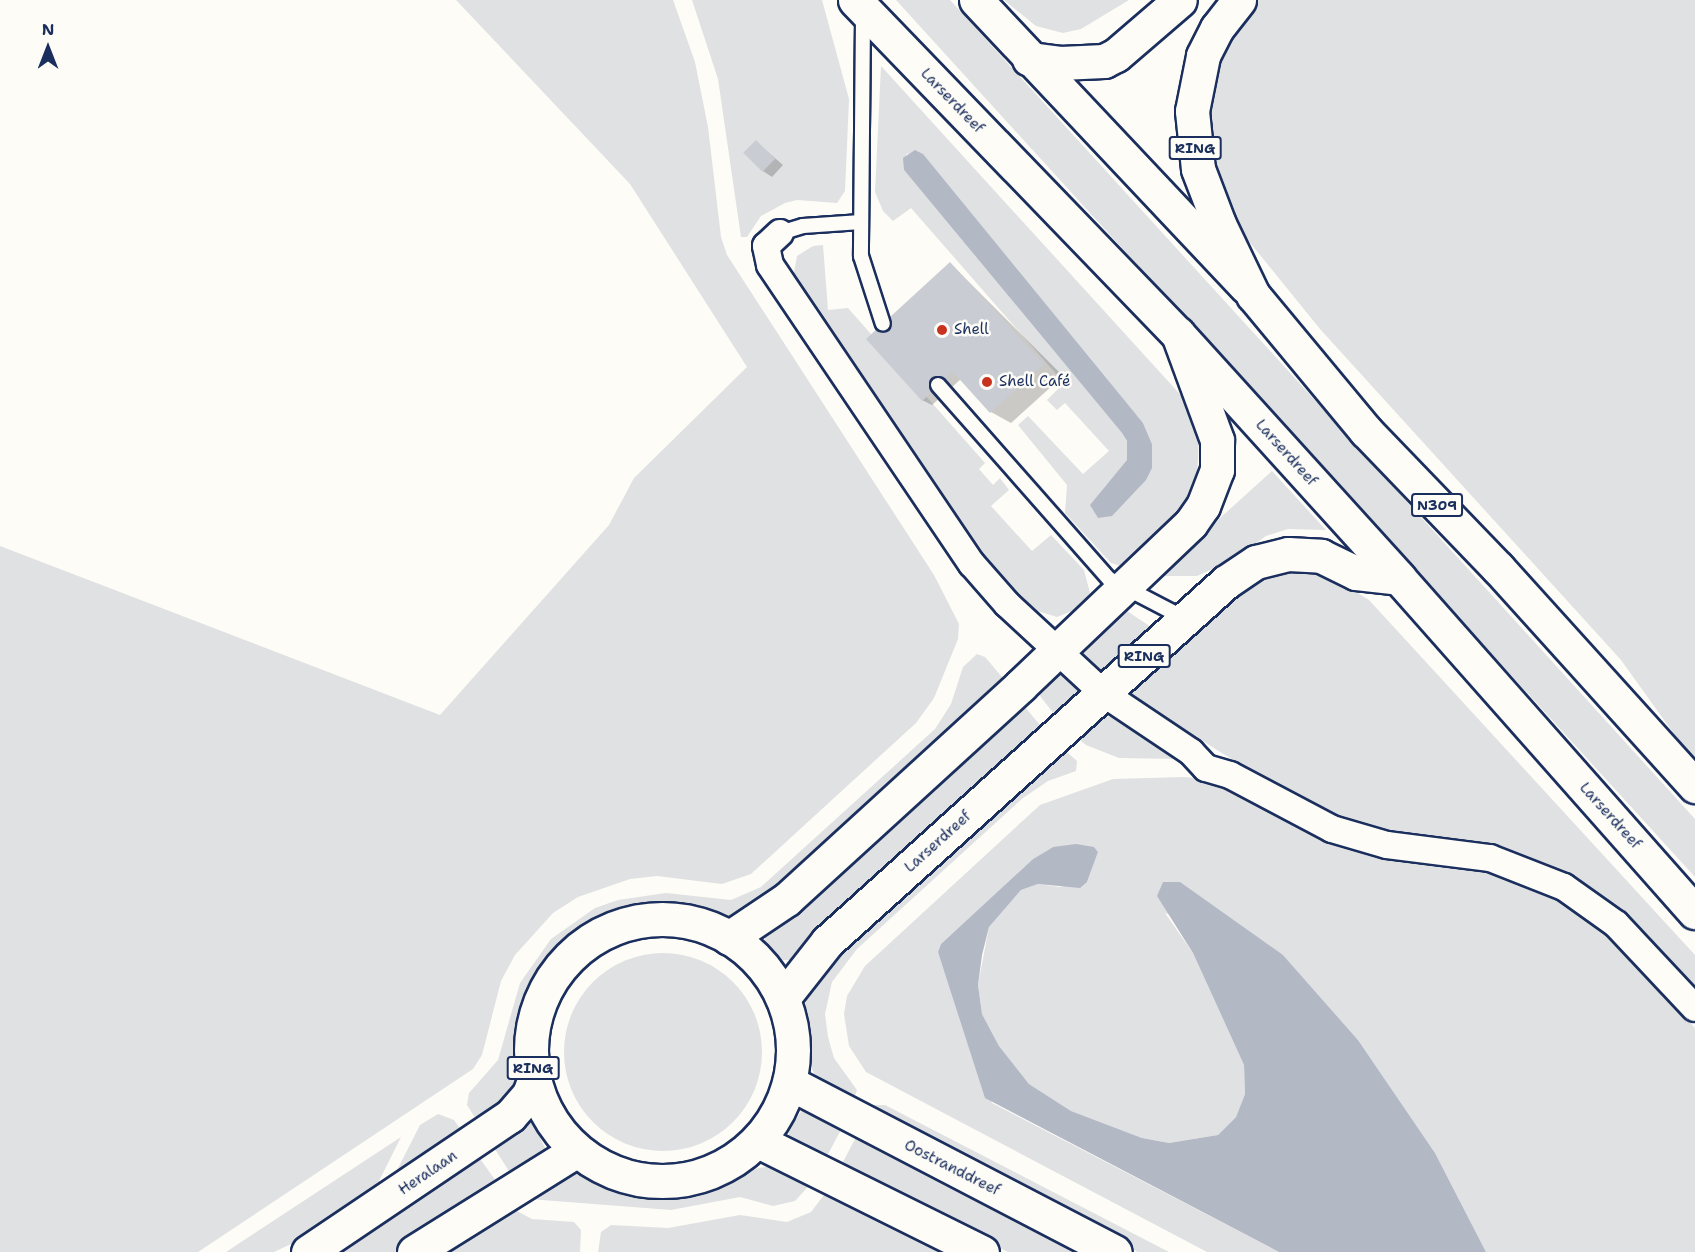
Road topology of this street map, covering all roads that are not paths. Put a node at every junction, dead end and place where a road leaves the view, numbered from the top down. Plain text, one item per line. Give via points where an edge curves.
1 (976, 0) edge
2 (1179, 0) edge
3 (1239, 0) edge
4 (859, 4) edge
5 (1029, 59) junction
6 (861, 222) junction
7 (780, 233) joint
8 (1253, 295) junction
9 (883, 324) dead end
10 (1178, 334) junction
11 (938, 385) dead end
12 (1399, 578) junction
13 (1121, 589) junction
14 (1185, 618) junction
15 (1057, 651) junction
16 (1102, 693) junction
17 (1695, 786) edge
18 (1695, 912) edge
19 (729, 938) junction
20 (783, 998) junction
21 (1695, 1008) edge
22 (534, 1080) junction
23 (790, 1083) junction
24 (758, 1141) junction
25 (576, 1150) junction
26 (308, 1252) edge
27 (414, 1252) edge
28 (982, 1252) edge
29 (1115, 1252) edge

1 - 5 main road
2 - 5 main road via 1104,61 1060,63
3 - 8 main road, RING via 1216,28 1203,56 1192,111 1198,169
4 - 6 lane, Larserdreef via 866,49
4 - 10 main road, Larserdreef
5 - 8 main road
6 - 7 lane via 804,226
6 - 9 lane, Larserdreef via 861,256
7 - 15 street via 768,242 766,255 836,368 979,573
8 - 17 main road, N309 via 1366,431 1498,568
10 - 12 main road, Larserdreef
10 - 13 main road via 1214,425 1216,470 1212,489 1191,523
11 - 13 lane
12 - 14 main road, RING via 1356,573 1321,556 1274,556 1243,570
12 - 18 main road, Larserdreef
13 - 14 lane
13 - 15 main road
14 - 16 main road, Larserdreef / RING
15 - 16 street
15 - 19 main road via 787,899
16 - 20 main road, Larserdreef / RING via 827,942
16 - 21 street via 1191,752 1206,768 1230,775 1332,829 1387,844 1490,858 1554,882 1616,924
19 - 20 main road, RING via 763,965
19 - 22 main road, RING via 692,922 663,919 633,922 596,937 575,952 543,994 531,1051
20 - 23 main road, RING via 791,1022 794,1053
22 - 25 main road, RING via 544,1107
22 - 26 main road, Heralaan via 529,1094 510,1116
23 - 24 main road, RING via 776,1115
23 - 29 main road, Oostranddreef
24 - 25 main road, RING via 718,1169 662,1182 636,1179 599,1165
24 - 28 main road
25 - 27 main road

